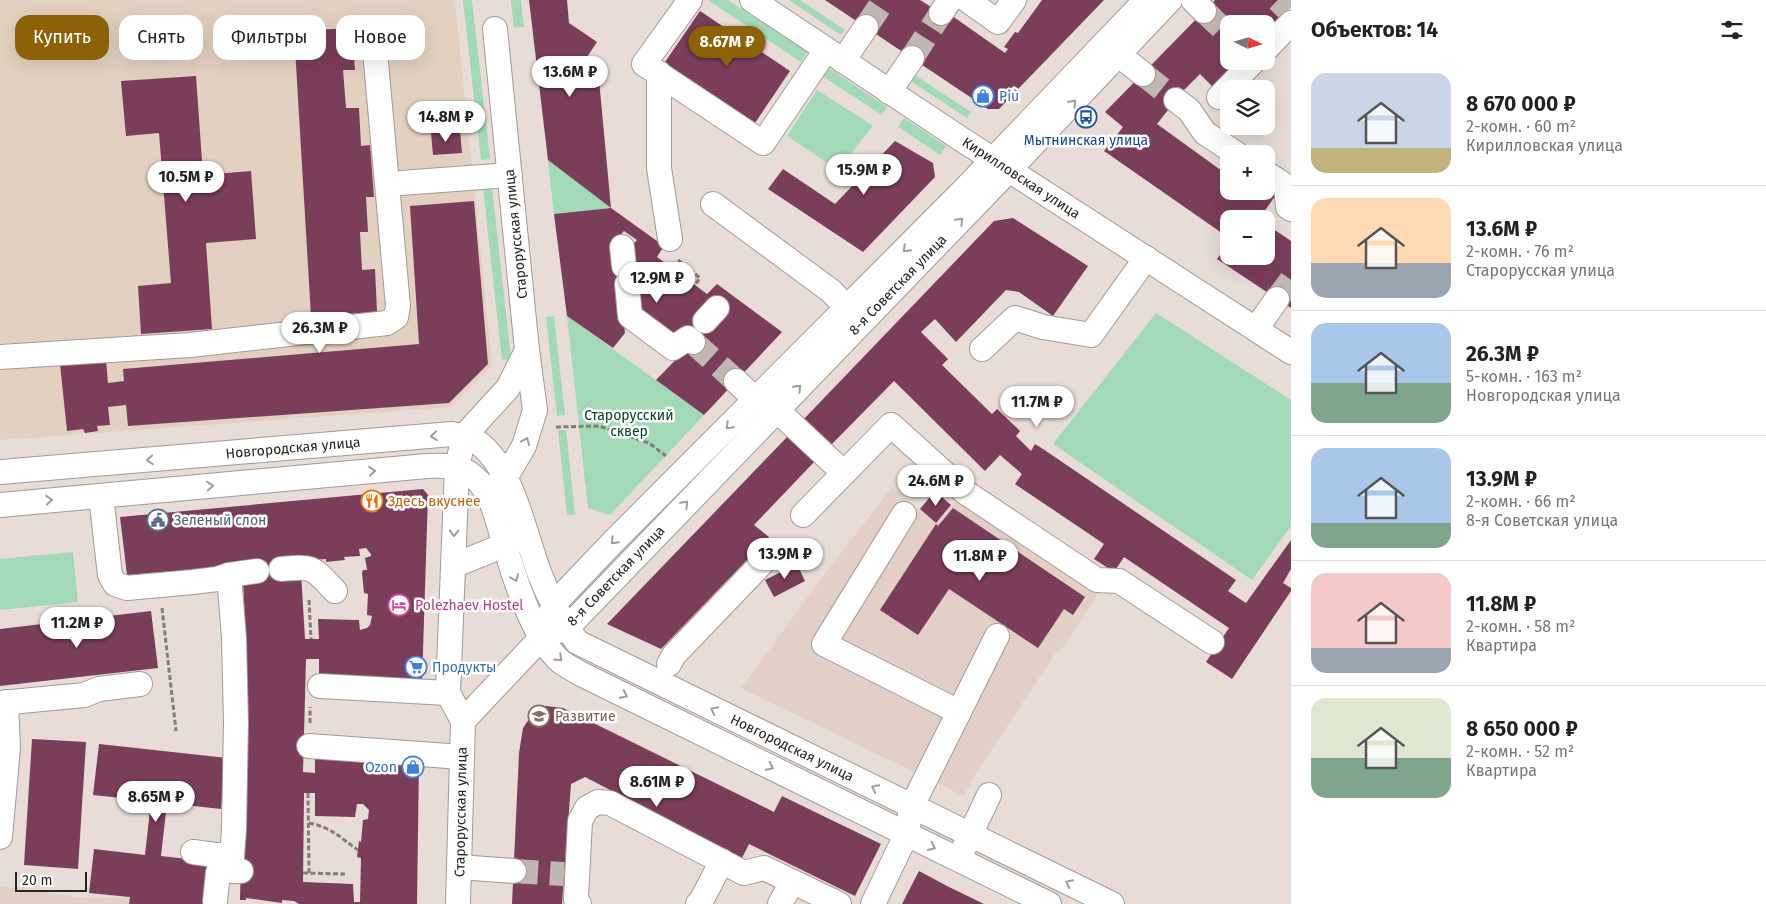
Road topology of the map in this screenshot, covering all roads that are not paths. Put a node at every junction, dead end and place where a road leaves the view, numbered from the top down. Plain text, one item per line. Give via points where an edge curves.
1 (690, 0) edge
2 (752, 0) edge
3 (967, 0) edge
4 (1014, 0) edge
5 (1170, 0) edge
6 (1136, 3) edge
7 (1291, 23) edge
8 (866, 27) tunnel mouth
9 (495, 29) dead end
10 (1275, 40) edge
11 (1112, 50) junction
12 (834, 55) junction
13 (912, 58) tunnel mouth
14 (376, 60) edge
15 (1245, 70) edge
16 (659, 73) junction
17 (1143, 74) tunnel mouth
18 (889, 92) junction
19 (1219, 97) dead end
20 (1176, 100) tunnel mouth
21 (1223, 145) edge
22 (1002, 165) junction
23 (510, 175) junction
24 (1275, 179) edge
25 (387, 184) junction
26 (713, 204) dead end
27 (1291, 209) edge
28 (670, 239) road end
29 (1146, 258) junction
30 (624, 266) dead end
31 (1277, 299) tunnel mouth
32 (847, 308) junction
33 (699, 329) dead end
34 (1256, 329) junction
35 (982, 349) dead end
36 (527, 350) junction
37 (1291, 352) edge
38 (0, 357) edge
39 (736, 381) tunnel mouth
40 (764, 401) junction
41 (464, 436) junction
42 (456, 467) junction
43 (0, 472) edge
44 (844, 473) junction
45 (496, 485) junction
46 (101, 496) junction
47 (0, 504) edge
48 (904, 514) dead end
49 (802, 515) dead end
50 (528, 536) junction
51 (504, 545) junction
52 (768, 557) dead end
53 (453, 566) junction
54 (281, 569) dead end
55 (257, 571) dead end
56 (229, 575) junction
57 (336, 591) dead end
58 (554, 604) junction
59 (567, 628) junction
60 (997, 636) dead end
61 (542, 637) junction
62 (1212, 642) dead end
63 (669, 664) dead end
64 (140, 684) dead end
65 (448, 693) junction
66 (315, 694) road end
67 (3, 703) edge
68 (959, 712) junction
69 (463, 721) junction
70 (309, 746) road end
71 (462, 757) junction
72 (989, 795) dead end
73 (912, 806) junction
74 (906, 834) junction
75 (970, 835) junction
76 (0, 837) edge
77 (193, 852) dead end
78 (958, 859) junction
79 (722, 861) junction
80 (1026, 862) junction
81 (237, 863) junction
82 (459, 867) junction
83 (514, 871) tunnel mouth
84 (792, 882) junction
85 (1013, 886) junction
86 (215, 901) dead end
87 (702, 903) edge
88 (458, 904) edge
89 (579, 904) edge
90 (780, 904) edge
91 (839, 904) edge
92 (873, 904) edge
93 (1049, 904) edge
94 (1112, 904) edge

1 - 16 street via 644,64
2 - 12 street, Кирилловская улица
3 - 4 street via 998,22
5 - 11 street, 8-я Советская улица
6 - 11 street, 8-я Советская улица
7 - 10 street
8 - 12 street
9 - 23 street, Старорусская улица
11 - 17 street
11 - 22 street, 8-я Советская улица
12 - 16 street via 763,143
12 - 18 street, Кирилловская улица
13 - 18 street
14 - 25 street
15 - 19 street
16 - 28 street via 659,168
18 - 22 street, Кирилловская улица
20 - 21 street via 1189,110 1205,133
22 - 29 street, Кирилловская улица
22 -> 32 street, 8-я Советская улица
40 -> 22 street, 8-я Советская улица
23 - 25 street
23 - 36 street, Старорусская улица
24 - 27 street via 1286,186 1288,207
25 - 38 street via 398,306 396,317 387,322 190,344
26 - 32 street via 831,291
29 - 34 street, Кирилловская улица
29 - 35 street via 1091,335 1043,327 1015,318
30 - 33 street via 630,316 673,348
31 - 34 street
32 - 40 street, 8-я Советская улица
34 - 37 street, Кирилловская улица
36 - 41 street via 508,388
45 -> 36 street, Старорусская улица via 524,446 535,410
39 - 40 street
40 - 44 street
40 -> 58 street, 8-я Советская улица via 612,543
59 -> 40 street, 8-я Советская улица
41 - 42 street
41 -> 43 street, Новгородская улица via 452,434
41 - 45 street, Новгородская улица via 480,444 494,459
42 - 45 street, Новгородская улица
46 -> 42 street, Новгородская улица via 427,466
42 -> 53 street
44 - 49 street
44 - 62 street via 892,425 965,492 1097,580 1119,582
45 - 50 street, Новгородская улица via 519,509
45 - 51 street, Новгородская улица via 497,517
47 -> 46 street, Новгородская улица
46 - 56 street via 110,574 115,584 127,588
48 - 68 street via 824,644
50 - 51 street
50 - 58 street, Новгородская улица via 539,572
51 - 53 street
51 -> 61 street, Новгородская улица via 511,569
52 - 63 street
53 - 65 street
54 - 57 street via 307,567
55 - 56 street
56 - 81 street via 234,638 234,829
58 - 59 street, Новгородская улица
58 - 61 street, 8-я Советская улица
59 - 61 street, 8-я Советская улица
73 -> 59 street, Новгородская улица via 593,651 577,642
60 - 68 street
61 - 69 street
61 -> 74 street, Новгородская улица via 562,662 581,674
64 - 67 street via 99,689 84,695
65 - 66 street
65 - 69 street, Старорусская улица
67 - 76 street via 8,748
68 - 73 street
69 - 71 street, Старорусская улица
70 - 71 street
71 - 82 street, Старорусская улица
72 - 75 street
73 - 74 street
73 - 75 street, Новгородская улица
74 -> 78 street, Новгородская улица
74 - 92 street
75 - 78 street
75 - 80 street, Новгородская улица
77 - 81 street
78 - 85 street, Новгородская улица
79 - 84 street via 744,873 764,868
79 - 87 street
79 - 89 street via 610,803 598,802 587,808 580,820 570,875
80 - 85 street
94 -> 80 street, Новгородская улица
81 - 86 street via 218,872
82 - 83 street
82 - 88 street, Старорусская улица
84 - 90 street
84 - 91 street
85 - 93 street, Новгородская улица

